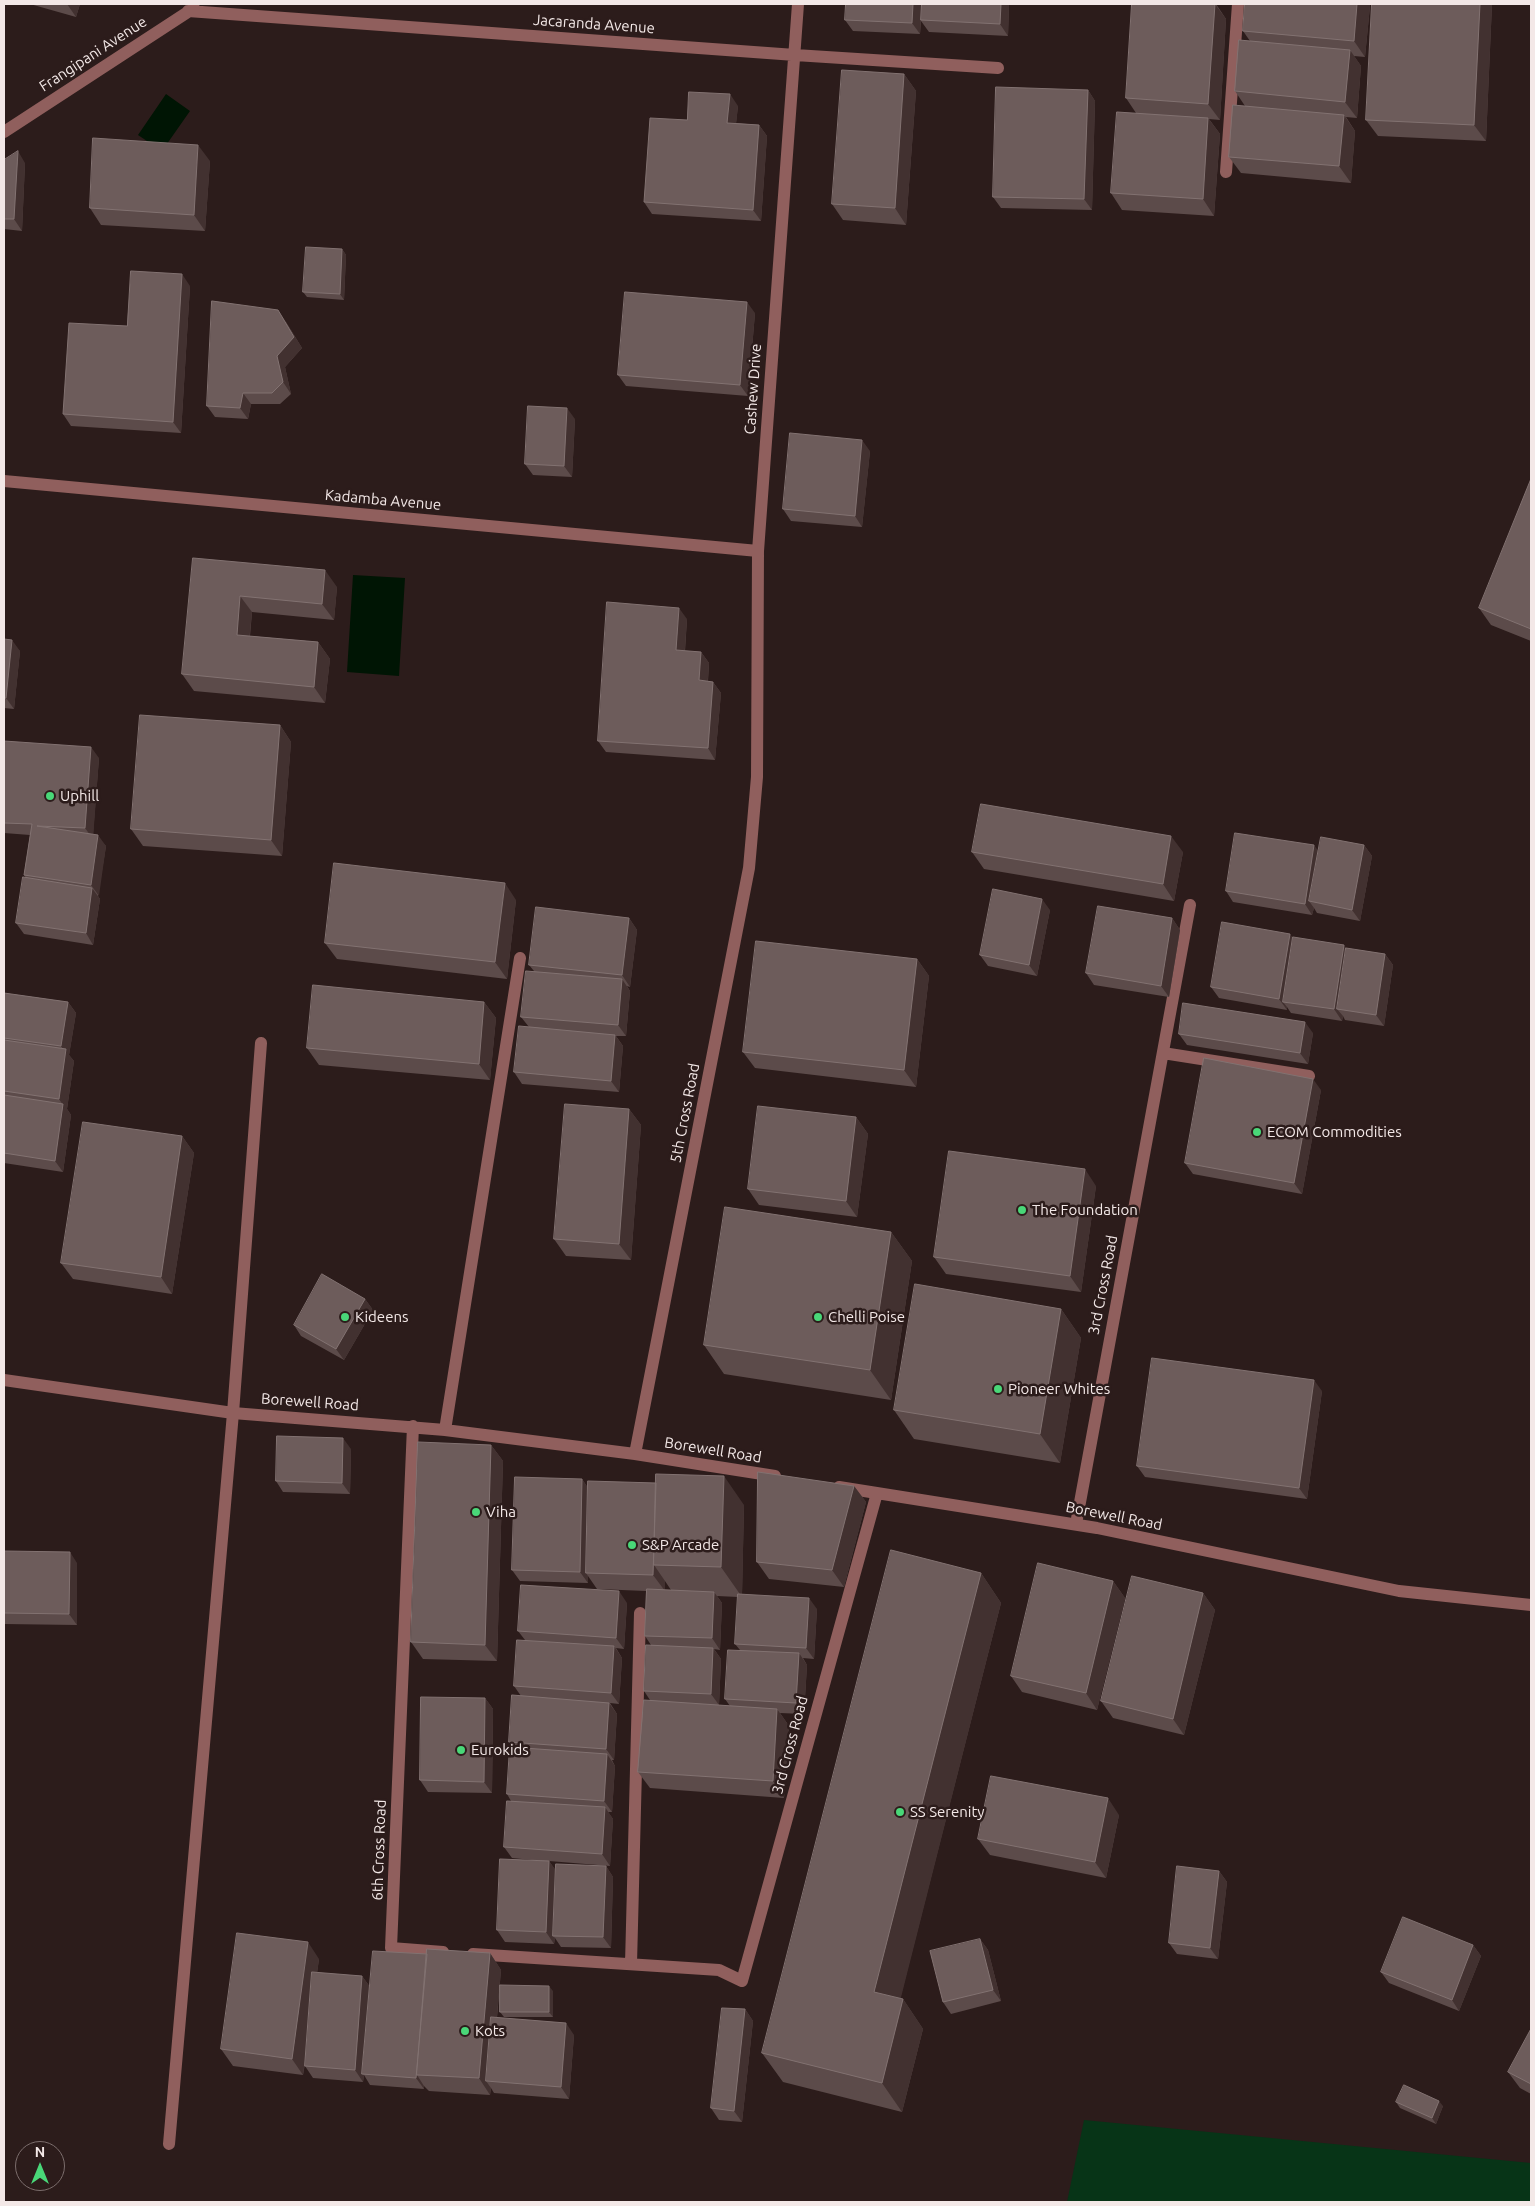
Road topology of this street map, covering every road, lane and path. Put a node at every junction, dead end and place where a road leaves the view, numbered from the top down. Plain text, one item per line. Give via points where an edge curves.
1 (201, 4) edge
2 (798, 4) edge
3 (1238, 4) edge
4 (188, 11) junction
5 (795, 55) junction
6 (998, 68) dead end
7 (4, 132) edge
8 (1226, 172) dead end
9 (4, 481) edge
10 (758, 551) junction
11 (756, 776) joint
12 (1190, 905) dead end
13 (520, 958) dead end
14 (261, 1043) dead end
15 (1163, 1053) junction
16 (1309, 1076) edge
17 (4, 1380) edge
18 (233, 1413) junction
19 (413, 1426) junction
20 (445, 1430) junction
21 (635, 1454) junction
22 (790, 1479) edge
23 (828, 1485) edge
24 (877, 1493) junction
25 (1076, 1524) junction
26 (1531, 1605) edge
27 (640, 1613) dead end
28 (631, 1964) junction
29 (719, 1970) joint
30 (169, 2144) dead end

1 - 4 street, Frangipani Avenue
2 - 5 street, Cashew Drive
3 - 8 street
4 - 5 street, Jacaranda Avenue
4 - 7 street, Frangipani Avenue
5 - 6 street, Jacaranda Avenue
5 - 10 street, Cashew Drive
9 - 10 street, Kadamba Avenue
10 - 11 street, Cashew Drive
11 - 21 street, 5th Cross Road via 750,868
12 - 15 street, 3rd Cross Road
13 - 20 street
14 - 18 street
15 - 16 street
15 - 25 street, 3rd Cross Road
17 - 18 street, Borewell Road
18 - 19 street, Borewell Road
18 - 30 street
19 - 20 street, Borewell Road
19 - 28 street, 6th Cross Road via 391,1948
20 - 21 street, Borewell Road
21 - 22 street, Borewell Road
23 - 24 street, Borewell Road
24 - 25 street, Borewell Road
24 - 29 street, 3rd Cross Road via 742,1981
25 - 26 street, Borewell Road via 1399,1591
27 - 28 street
28 - 29 street, 6th Cross Road

